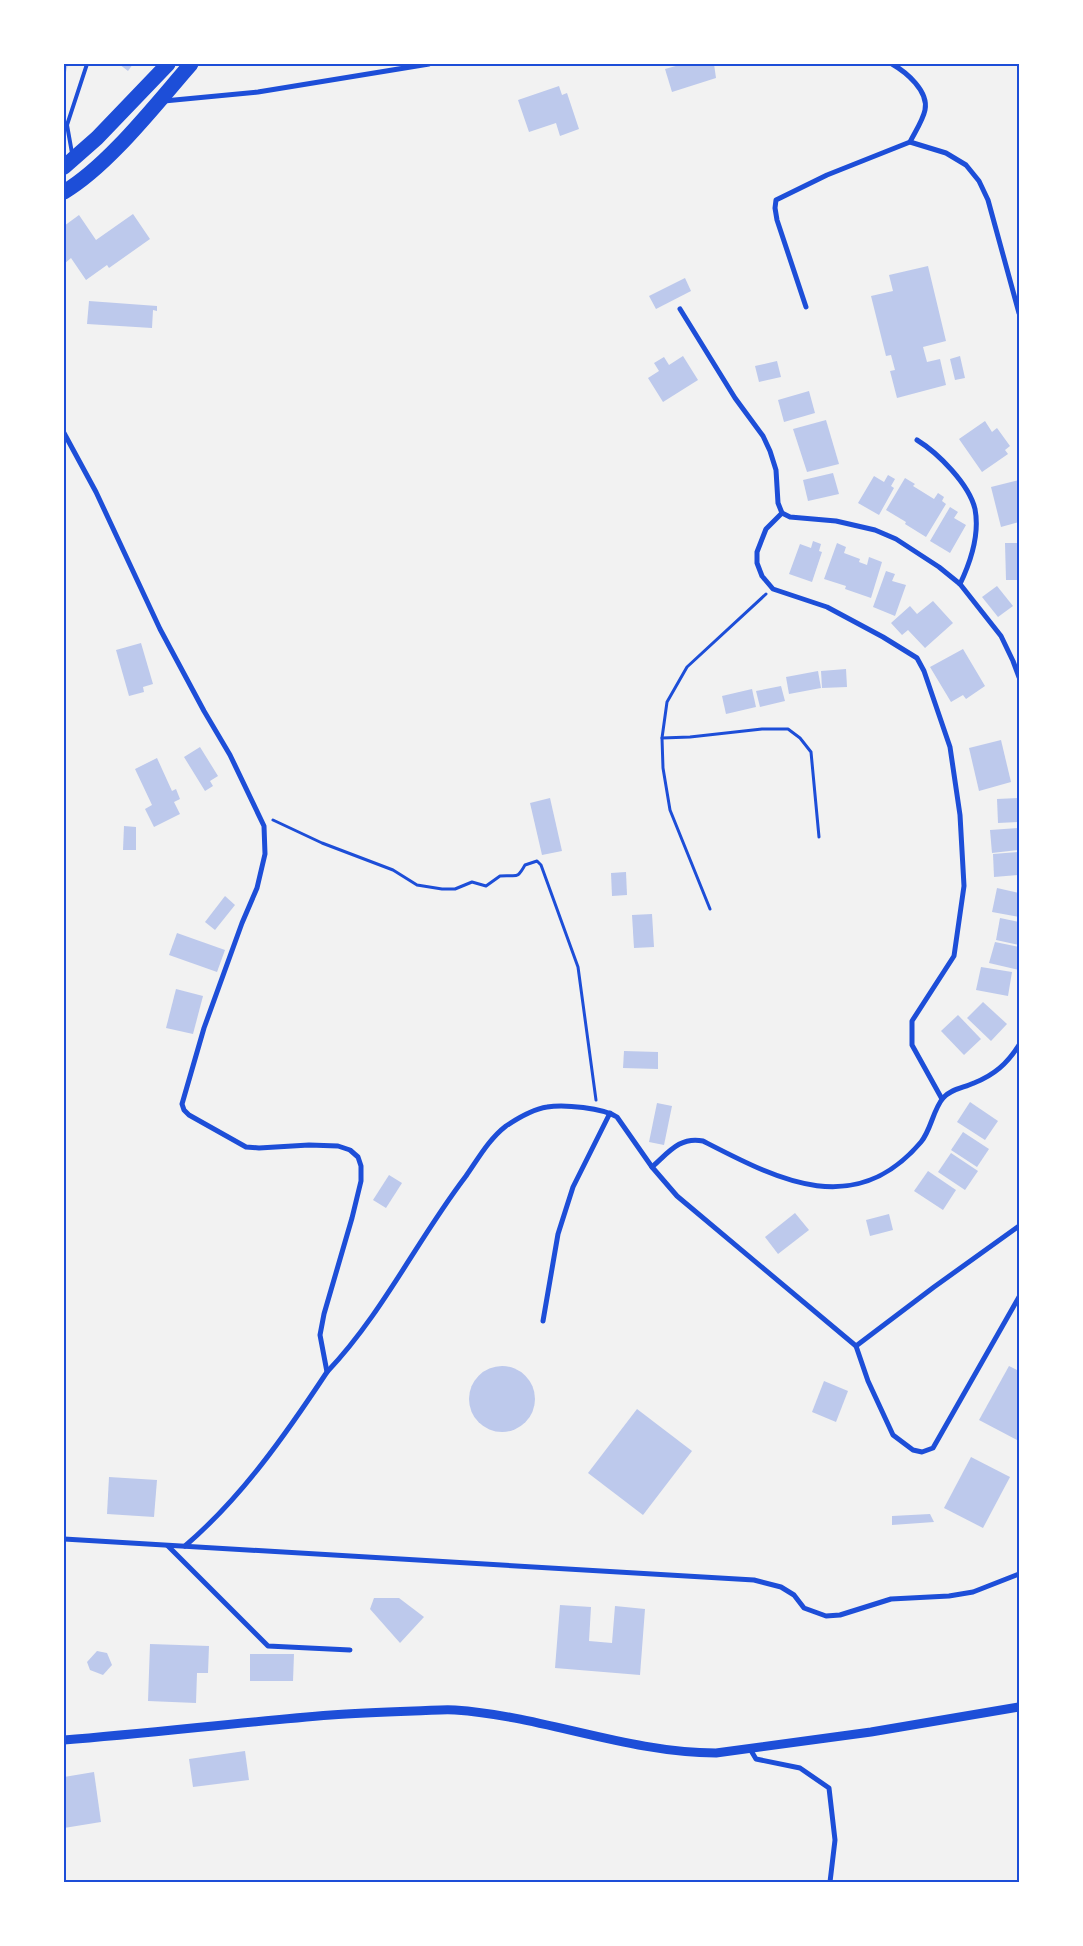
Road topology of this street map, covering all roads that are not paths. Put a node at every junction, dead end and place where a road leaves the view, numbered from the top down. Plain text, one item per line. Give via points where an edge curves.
1 (87, 64) edge
2 (168, 64) edge
3 (190, 64) edge
4 (429, 64) edge
5 (892, 64) edge
6 (158, 102) junction
7 (910, 142) junction
8 (68, 163) edge
9 (64, 192) edge
10 (806, 307) dead end
11 (680, 309) dead end
12 (1019, 313) edge
13 (64, 433) edge
14 (917, 440) dead end
15 (782, 513) junction
16 (960, 584) junction
17 (1019, 678) edge
18 (1019, 1045) edge
19 (942, 1099) junction
20 (610, 1113) junction
21 (652, 1167) junction
22 (1019, 1226) edge
23 (1019, 1297) edge
24 (543, 1321) dead end
25 (856, 1346) junction
26 (328, 1372) junction
27 (64, 1539) edge
28 (168, 1545) junction
29 (185, 1546) junction
30 (1019, 1574) edge
31 (350, 1650) dead end
32 (1019, 1707) edge
33 (64, 1740) edge
34 (750, 1749) junction
35 (830, 1882) edge

1 - 8 lane via 67,125
2 - 8 highway via 97,138
3 - 6 highway
4 - 6 street via 258,92
5 - 7 street via 920,87 924,100 926,109
6 - 9 highway via 112,152
7 - 10 street via 827,175 776,200 777,220
7 - 12 street via 946,153 966,165 979,181 988,200
11 - 15 street via 735,398 763,436 776,470 778,503
13 - 26 street via 96,492 160,629 230,755 264,826 266,844 262,871 204,1028 182,1104 184,1110 246,1147 338,1146 350,1150 358,1157 361,1166 361,1181 320,1335
14 - 16 street via 932,450 964,486 974,509 975,536 969,564
15 - 16 street via 875,530 896,539
15 - 19 street via 766,529 757,552 762,576 772,589 827,607 917,658 950,747 960,815 964,886 954,956 912,1021 912,1045
16 - 17 street via 1001,636
18 - 19 street via 994,1074 949,1092
19 - 21 street via 922,1141 902,1161 878,1176 852,1185 800,1184 693,1139 684,1141
20 - 21 street via 627,1129
20 - 24 street via 572,1187 558,1234
20 - 26 street via 548,1107 528,1114 496,1136 444,1204 363,1331
21 - 25 street via 678,1196
22 - 25 street
23 - 25 street via 943,1433 933,1448 926,1451 913,1450 893,1436
26 - 29 street via 288,1430 229,1505
27 - 28 street
28 - 29 street
28 - 31 street via 268,1646
29 - 30 street via 754,1580 781,1587 794,1595 804,1608 826,1616 840,1615 891,1599 933,1598 973,1592
32 - 34 street
33 - 34 street via 254,1721 453,1710 502,1714 648,1746 696,1753
34 - 35 street via 756,1759 800,1768 829,1788 835,1840

